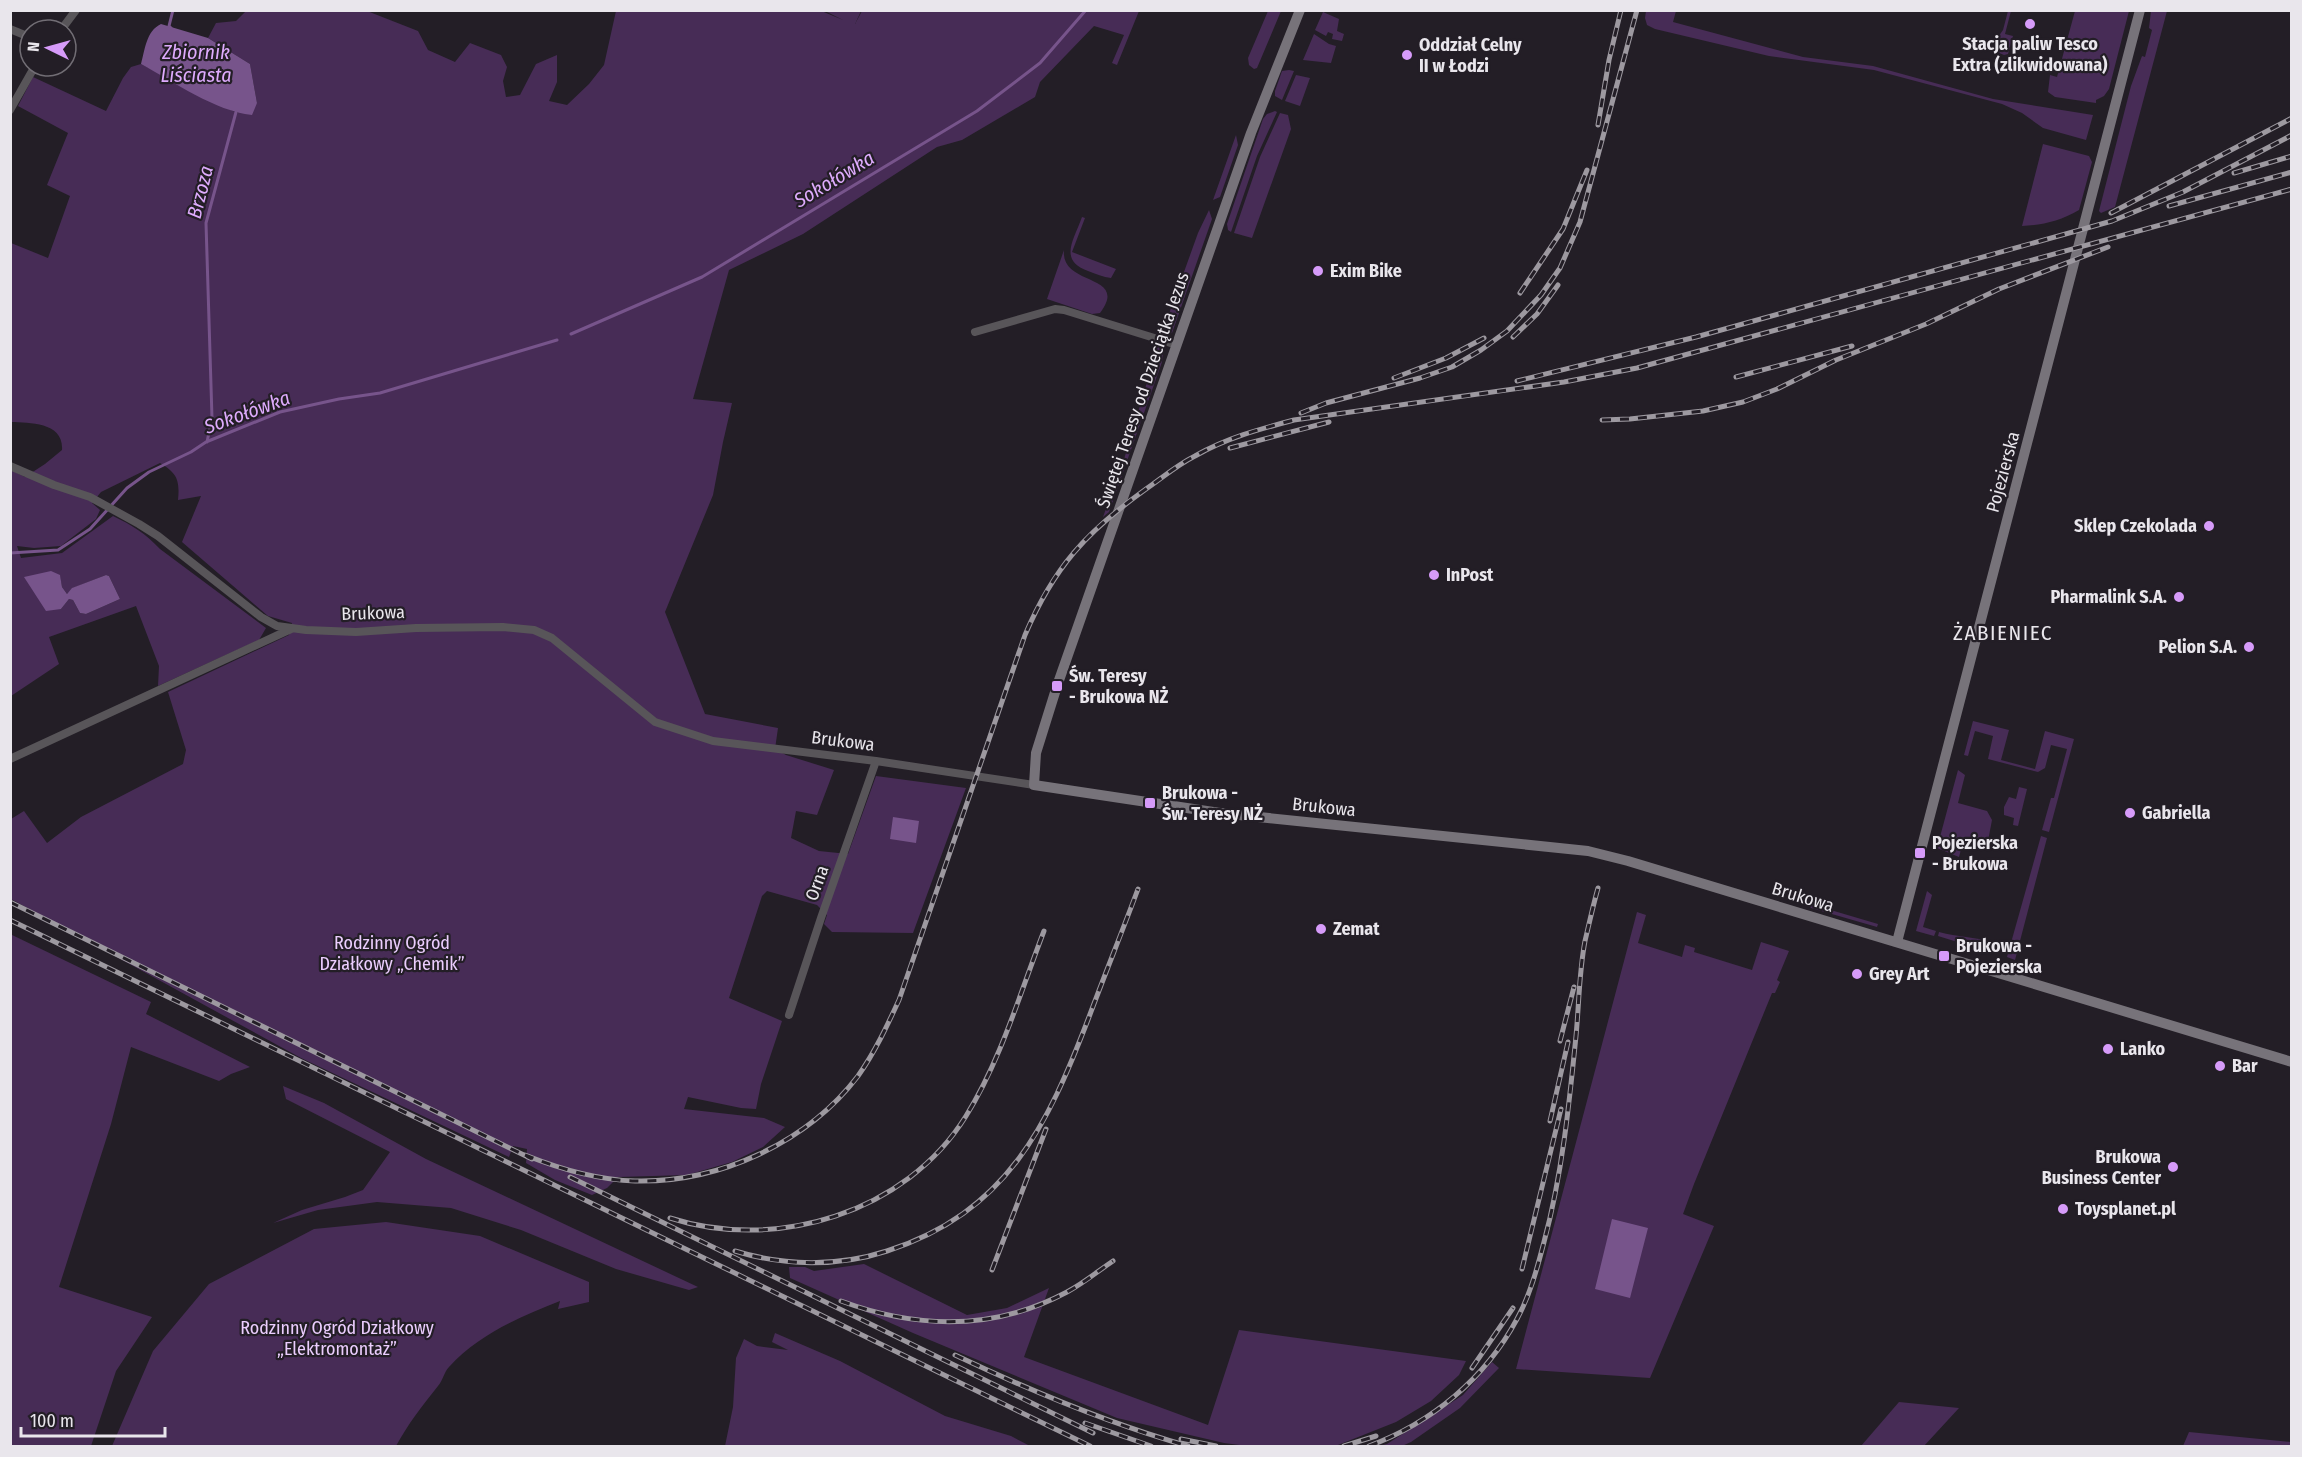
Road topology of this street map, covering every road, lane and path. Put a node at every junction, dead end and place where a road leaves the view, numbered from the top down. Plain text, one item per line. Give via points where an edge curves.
1 (1300, 10) edge
2 (2140, 10) edge
3 (27, 78) edge
4 (10, 110) edge
5 (975, 332) dead end
6 (1177, 345) junction
7 (10, 466) edge
8 (291, 629) junction
9 (10, 759) edge
10 (876, 761) junction
11 (1034, 785) junction
12 (1897, 942) junction
13 (789, 1016) dead end
14 (2292, 1062) edge

1 - 6 street, Świętej Teresy od Dzieciątka Jezus via 1251,133
2 - 12 street, Pojezierska
3 - 4 street
5 - 6 street via 1055,309
6 - 11 street, Świętej Teresy od Dzieciątka Jezus via 1044,724 1034,759
7 - 8 street, Brukowa via 101,503 158,536 261,617
8 - 9 street, Brukowa
8 - 10 street, Brukowa via 356,632 526,628 552,638 655,722 713,741
10 - 11 street, Brukowa
10 - 13 street, Orna
11 - 12 street, Brukowa via 1220,813 1588,851
12 - 14 street, Brukowa

